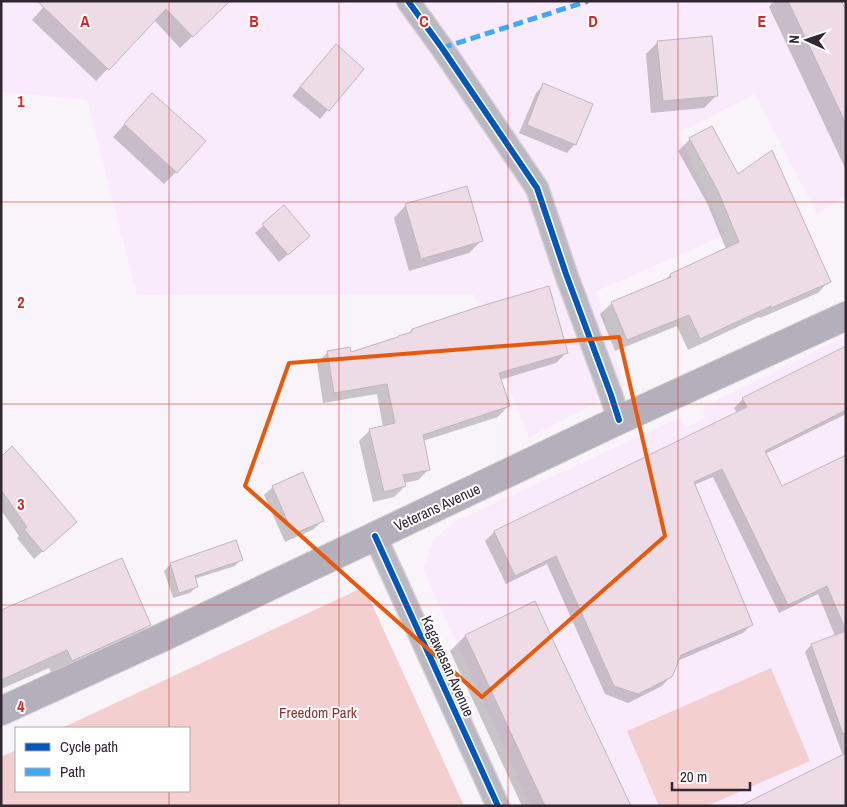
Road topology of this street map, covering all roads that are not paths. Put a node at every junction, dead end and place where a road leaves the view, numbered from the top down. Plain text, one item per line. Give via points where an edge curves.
1 (408, 1) edge
2 (846, 316) edge
3 (619, 420) junction
4 (375, 536) junction
5 (1, 711) edge
6 (498, 806) edge

1 - 3 street via 537,188
2 - 3 main road, Veterans Avenue
3 - 4 main road, Veterans Avenue
4 - 5 main road, Veterans Avenue
4 - 6 street, Kagawasan Avenue

